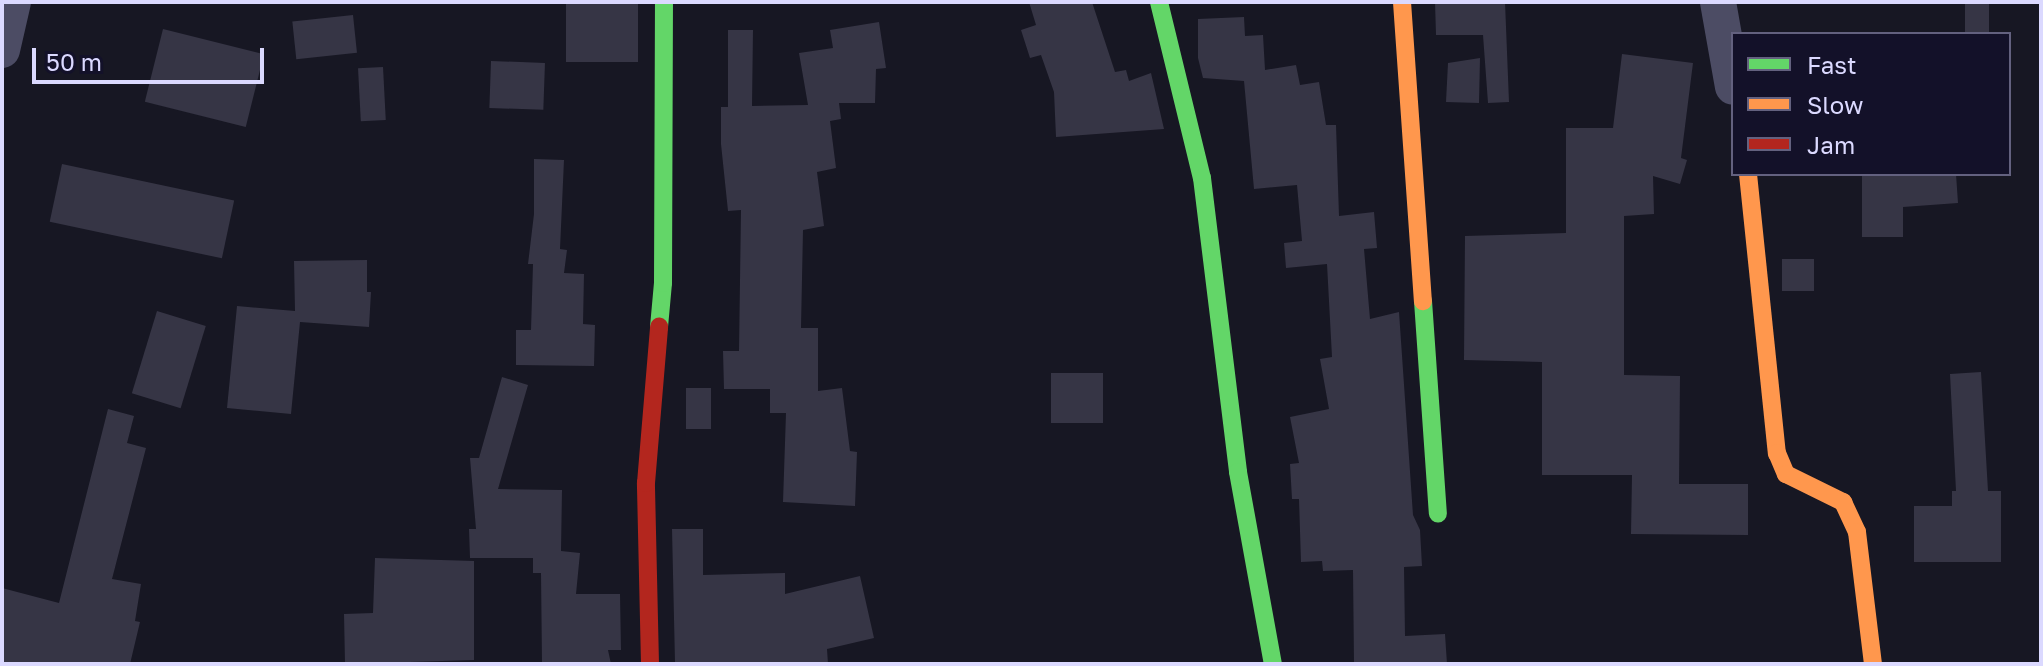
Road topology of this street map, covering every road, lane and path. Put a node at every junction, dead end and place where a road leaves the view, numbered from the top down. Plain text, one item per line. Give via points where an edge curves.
1 (13, 2) edge
2 (664, 2) edge
3 (1159, 2) edge
4 (1402, 2) edge
5 (1718, 2) edge
6 (2, 50) edge
7 (1731, 76) edge
8 (1748, 176) edge
9 (1438, 513) dead end
10 (650, 664) edge
11 (1273, 664) edge
12 (1873, 664) edge

1 - 6 street
2 - 10 street via 663,283 646,483
3 - 11 street via 1202,178 1238,472
4 - 9 street
5 - 7 street
8 - 12 street via 1777,453 1786,474 1843,502 1857,532

